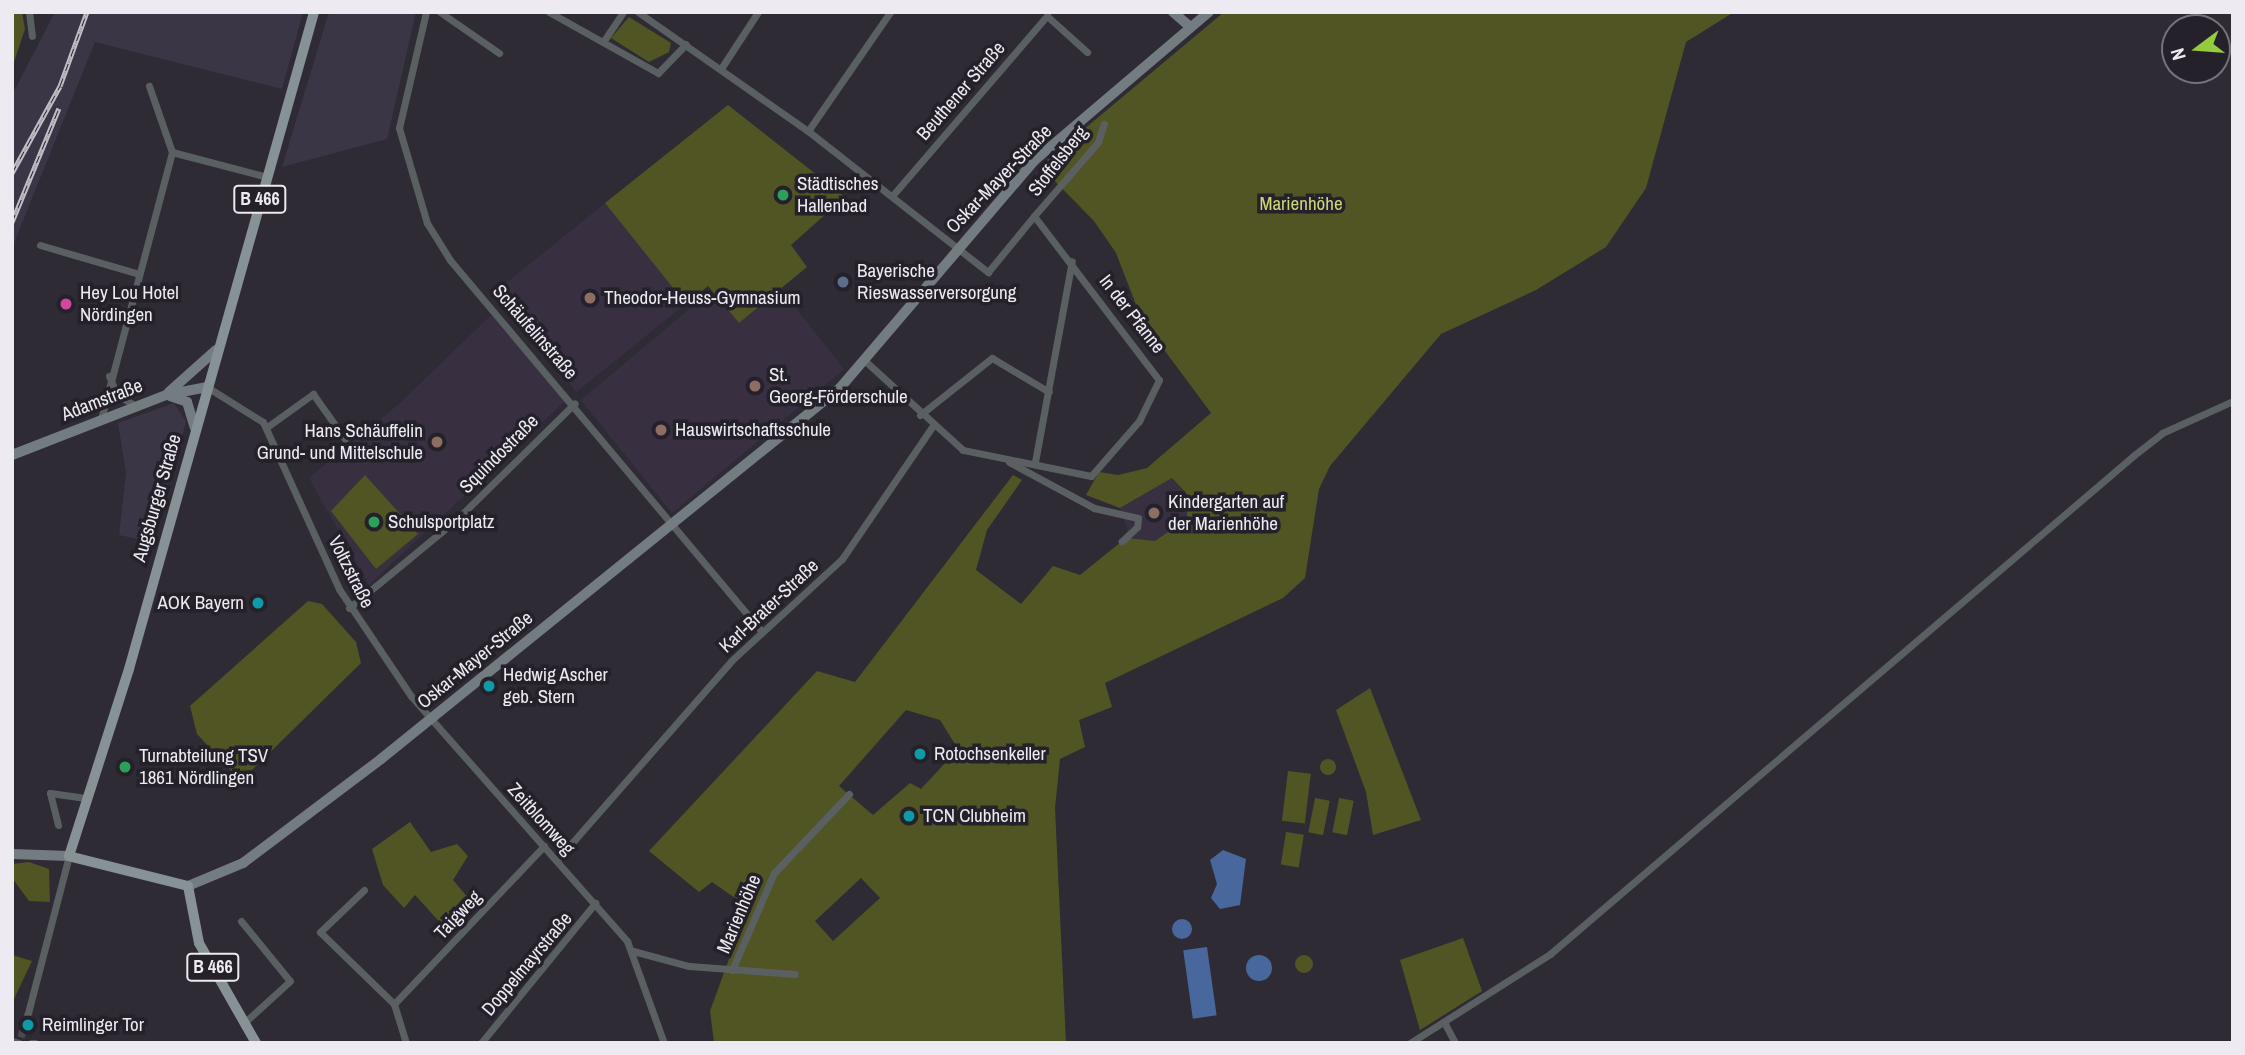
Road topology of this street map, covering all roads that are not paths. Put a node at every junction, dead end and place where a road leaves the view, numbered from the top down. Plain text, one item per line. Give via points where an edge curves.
1 (29, 12) edge
2 (314, 12) edge
3 (426, 12) edge
4 (440, 12) edge
5 (549, 12) edge
6 (623, 12) edge
7 (638, 12) edge
8 (758, 12) edge
9 (890, 12) edge
10 (1173, 12) edge
11 (1209, 12) edge
12 (1045, 14) edge
13 (1190, 27) junction
14 (32, 36) dead end
15 (600, 40) junction
16 (686, 44) junction
17 (1087, 52) dead end
18 (499, 53) dead end
19 (722, 67) junction
20 (149, 86) dead end
21 (1104, 124) dead end
22 (808, 131) junction
23 (172, 152) junction
24 (267, 177) junction
25 (892, 196) junction
26 (1034, 216) junction
27 (40, 245) dead end
28 (955, 250) junction
29 (1072, 261) junction
30 (139, 274) junction
31 (216, 350) junction
32 (864, 360) junction
33 (109, 376) junction
34 (207, 387) junction
35 (1049, 392) junction
36 (166, 395) junction
37 (2233, 401) edge
38 (575, 403) junction
39 (136, 405) junction
40 (920, 415) junction
41 (101, 419) junction
42 (267, 427) junction
43 (932, 427) junction
44 (195, 428) junction
45 (345, 439) dead end
46 (12, 455) edge
47 (1005, 460) junction
48 (1035, 462) junction
49 (672, 526) junction
50 (1122, 541) dead end
51 (349, 608) junction
52 (760, 630) junction
53 (430, 720) junction
54 (849, 794) dead end
55 (86, 797) junction
56 (58, 825) dead end
57 (544, 846) junction
58 (12, 854) edge
59 (69, 856) junction
60 (557, 860) junction
61 (188, 886) junction
62 (364, 890) dead end
63 (595, 903) junction
64 (241, 921) dead end
65 (633, 951) junction
66 (732, 971) junction
67 (795, 974) dead end
68 (394, 1004) junction
69 (28, 1013) tunnel mouth
70 (1444, 1022) junction
71 (245, 1023) junction
72 (12, 1041) edge
73 (20, 1041) edge
74 (256, 1043) edge
75 (406, 1043) edge
76 (481, 1043) edge
77 (664, 1043) edge
78 (1410, 1043) edge
79 (1455, 1043) edge

1 - 14 street
2 - 24 main road, Augsburger Straße / B 466
3 - 38 street, Schäufelinstraße via 399,128 427,223 450,260
4 - 18 street
5 - 15 street
6 - 15 street
7 - 16 street
8 - 19 street
9 - 22 street
10 - 13 main road
11 - 13 main road, Oskar-Mayer-Straße
12 - 17 street, Beuthener Straße
12 - 25 street, Beuthener Straße
13 - 28 main road, Oskar-Mayer-Straße via 1035,160
15 - 16 street via 658,73
16 - 19 street
19 - 22 street
20 - 23 street
21 - 26 street, Stoffelsberg via 1098,142
22 - 25 street
23 - 24 street
23 - 30 street
24 - 31 main road, Augsburger Straße / B 466
25 - 28 street
26 - 28 street via 988,272
26 - 29 street, In der Pfanne
27 - 30 street
28 - 32 main road, Oskar-Mayer-Straße
29 - 35 street, In der Pfanne
29 - 48 street, In der Pfanne via 1160,380 1139,421 1091,476
30 - 33 street
31 - 34 main road, Augsburger Straße / B 466
31 - 36 main road
32 - 40 street, In der Pfanne
32 - 49 main road, Oskar-Mayer-Straße
33 - 39 street via 117,395
33 - 41 street
34 - 36 main road, Adamstraße
34 - 42 street, Voltzstraße via 236,400
34 - 44 main road, Augsburger Straße
35 - 40 street via 992,358
35 - 48 street, In der Pfanne
36 - 39 main road, Adamstraße
36 - 44 main road via 187,402
37 - 70 street via 2162,433 1550,954
38 - 49 street, Schäufelinstraße
38 - 51 street, Squindostraße via 457,519
39 - 41 main road, Adamstraße
40 - 43 street, In der Pfanne
41 - 46 main road, Adamstraße
42 - 45 street via 313,394
42 - 51 street, Voltzstraße
43 - 47 street, In der Pfanne via 964,450
43 - 52 street, Karl-Brater-Straße via 842,559
44 - 55 main road, Augsburger Straße
47 - 48 street, In der Pfanne
47 - 50 street via 1094,508 1138,518 1137,527
49 - 52 street, Schäufelinstraße
49 - 53 main road, Oskar-Mayer-Straße
51 - 53 street, Voltzstraße
52 - 60 street, Karl-Brater-Straße
53 - 57 street, Zeitblomweg
53 - 61 main road, Oskar-Mayer-Straße via 243,863
54 - 66 street, Marienhöhe via 774,873
55 - 56 street via 50,793
55 - 59 main road, Augsburger Straße
57 - 60 street, Zeitblomweg
57 - 68 street, Taigweg
58 - 59 main road
59 - 61 main road
59 - 69 street, Augsburger Straße
60 - 63 street, Zeitblomweg
61 - 71 main road, B 466 via 199,943
62 - 68 street via 320,932
63 - 65 street, Zeitblomweg
63 - 76 street, Doppelmayrstraße
64 - 71 street via 290,981
65 - 66 street
65 - 77 street, Zeitblomweg
66 - 67 street, Marienhöhe
68 - 75 street
70 - 78 street
70 - 79 street
71 - 74 main road, B 466
72 - 73 street

